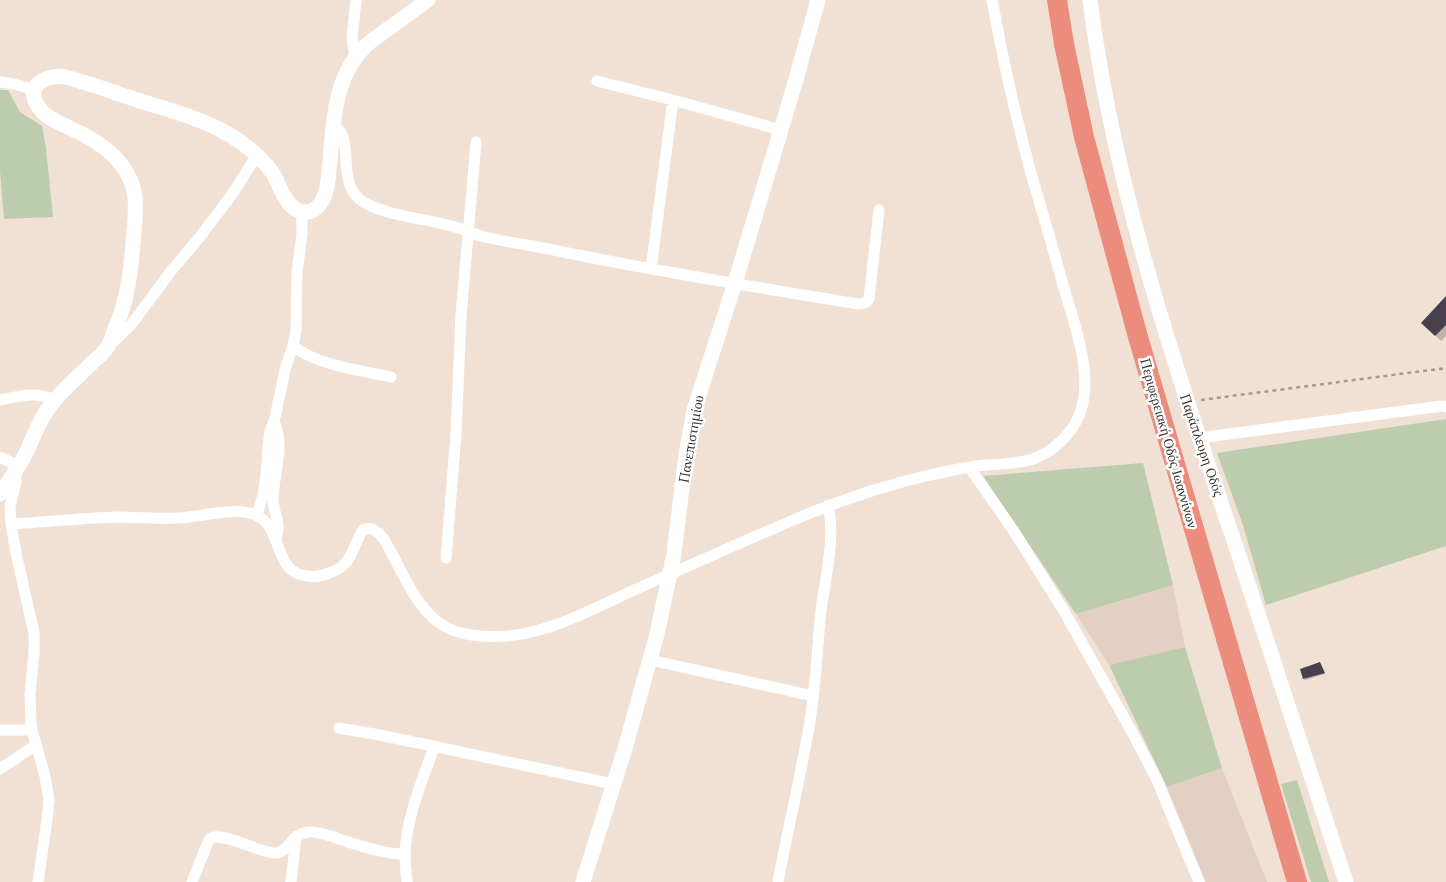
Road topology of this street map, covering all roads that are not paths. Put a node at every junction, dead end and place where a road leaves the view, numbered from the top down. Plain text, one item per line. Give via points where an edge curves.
1 (356, 0) edge
2 (428, 0) edge
3 (818, 0) edge
4 (992, 0) edge
5 (1057, 0) edge
6 (1090, 0) edge
7 (355, 58) junction
8 (597, 81) dead end
9 (0, 82) edge
10 (35, 90) junction
11 (673, 100) junction
12 (334, 126) junction
13 (781, 130) junction
14 (476, 142) dead end
15 (257, 155) junction
16 (879, 210) dead end
17 (302, 211) junction
18 (468, 232) junction
19 (651, 269) junction
20 (735, 283) junction
21 (293, 346) junction
22 (106, 349) junction
23 (391, 377) dead end
24 (0, 400) edge
25 (55, 400) junction
26 (1446, 407) edge
27 (274, 422) junction
28 (1199, 438) junction
29 (0, 456) edge
30 (970, 468) junction
31 (16, 470) junction
32 (0, 494) edge
33 (828, 505) junction
34 (256, 515) junction
35 (11, 524) junction
36 (276, 539) junction
37 (446, 558) dead end
38 (670, 574) junction
39 (650, 660) junction
40 (813, 696) junction
41 (339, 728) dead end
42 (0, 730) edge
43 (32, 730) junction
44 (36, 745) junction
45 (434, 747) junction
46 (0, 769) edge
47 (613, 784) junction
48 (296, 836) junction
49 (405, 854) junction
50 (38, 882) edge
51 (192, 882) edge
52 (291, 882) edge
53 (407, 882) edge
54 (583, 882) edge
55 (778, 882) edge
56 (1199, 882) edge
57 (1297, 882) edge
58 (1346, 882) edge

1 - 7 street via 352,38
2 - 7 street via 370,42
3 - 13 street, Πανεπιστημίου
4 - 30 street via 1014,108 1080,349 1085,381 1081,411 1070,432 1054,447 1026,461
5 - 57 highway, Περιφερειακή Οδός Ιωαννίνων via 1083,130 1138,337
6 - 28 street, Παράπλευρη Οδός via 1120,162 1156,298
7 - 12 street via 338,96
8 - 11 street
9 - 10 street
10 - 15 street via 47,77 74,79 211,126 230,135
10 - 22 street via 36,104 46,116 95,140 112,154 126,172 134,191 129,285
11 - 13 street
11 - 19 street
12 - 17 street via 324,199 316,209
12 - 18 street via 343,138 349,183 360,200 384,212
13 - 20 street, Πανεπιστημίου
14 - 18 street
15 - 17 street via 271,171 287,202
15 - 22 street via 231,196 131,325
16 - 20 street via 869,299 865,303
17 - 21 street
18 - 19 street
18 - 37 street
19 - 20 street
20 - 38 street, Πανεπιστημίου via 694,410
21 - 23 street via 318,360
21 - 27 street
22 - 25 street
24 - 25 street via 34,394
25 - 31 street
26 - 28 street
27 - 34 street via 270,431 263,494
27 - 36 street via 279,449 273,493 278,526
28 - 58 street, Παράπλευρη Οδός
29 - 31 street
30 - 33 street via 885,487
30 - 56 street via 1064,610 1132,732 1157,780
31 - 32 street
31 - 35 street via 10,506
33 - 38 street
33 - 40 street via 828,561
34 - 35 street via 229,513
34 - 36 street
35 - 43 street via 34,634 30,695
36 - 38 street via 289,569 301,575 325,575 342,568 363,530 373,529 383,538 416,598 432,617 454,631 484,636 520,634 544,628
38 - 39 street, Πανεπιστημίου
39 - 40 street
39 - 47 street, Πανεπιστημίου
40 - 55 street
41 - 45 street
42 - 43 street
43 - 44 street
44 - 46 street
44 - 50 street via 48,800
45 - 47 street
45 - 49 street via 411,815
47 - 54 street, Πανεπιστημίου
48 - 49 street via 316,832 382,852
48 - 51 street via 283,851 275,853 220,836 212,837
48 - 52 street
49 - 53 street

